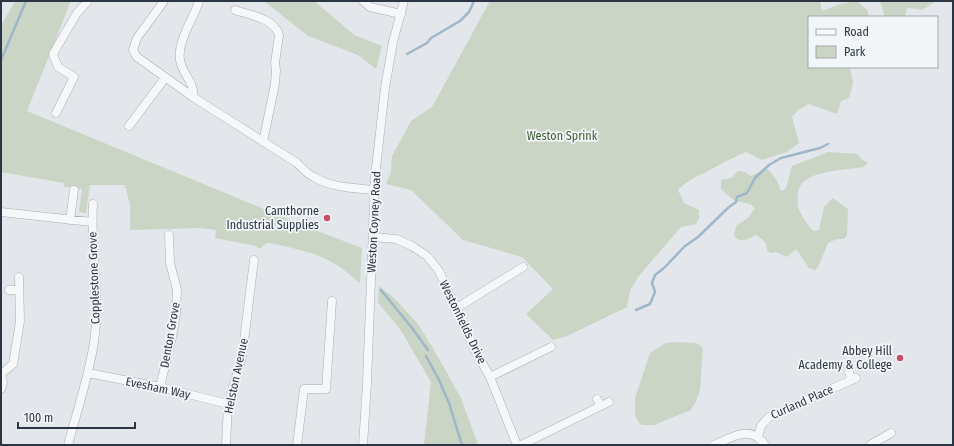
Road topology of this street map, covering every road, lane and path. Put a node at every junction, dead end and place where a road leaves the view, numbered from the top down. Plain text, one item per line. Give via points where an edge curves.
1 (88, 1) edge
2 (164, 1) edge
3 (199, 1) edge
4 (363, 1) edge
5 (404, 1) edge
6 (235, 10) dead end
7 (401, 14) junction
8 (165, 78) junction
9 (193, 97) junction
10 (56, 113) dead end
11 (129, 126) dead end
12 (263, 142) junction
13 (74, 190) dead end
14 (375, 190) junction
15 (93, 204) dead end
16 (1, 212) edge
17 (70, 220) junction
18 (92, 222) junction
19 (169, 235) dead end
20 (373, 237) junction
21 (254, 260) dead end
22 (523, 267) dead end
23 (19, 277) dead end
24 (9, 290) dead end
25 (19, 290) junction
26 (332, 301) dead end
27 (456, 309) junction
28 (551, 347) dead end
29 (88, 373) junction
30 (1, 374) edge
31 (490, 377) junction
32 (852, 377) dead end
33 (160, 387) junction
34 (1, 389) edge
35 (609, 402) dead end
36 (228, 404) junction
37 (891, 433) dead end
38 (758, 436) junction
39 (68, 445) edge
40 (226, 445) edge
41 (297, 445) edge
42 (363, 445) edge
43 (517, 445) edge
44 (521, 445) edge
45 (714, 445) edge
46 (765, 445) edge
47 (870, 445) edge

1 - 10 street via 77,13 53,54 58,67 74,76
2 - 8 street via 137,38 133,50 137,57
3 - 9 street via 183,38 179,58 182,69 193,86
4 - 7 street via 370,7
5 - 7 street, Weston Coyney Road
6 - 12 street via 264,19 279,35 275,84
7 - 14 street, Weston Coyney Road via 385,88
8 - 9 street
8 - 11 street
9 - 12 street
12 - 14 street via 322,182
13 - 17 street
14 - 20 street, Weston Coyney Road
15 - 18 street, Copplestone Grove
16 - 17 street
17 - 18 street
18 - 29 street, Copplestone Grove via 96,306 94,341
19 - 33 street, Denton Grove via 170,263 177,290 176,314
20 - 27 street, Westonfields Drive via 396,239 427,256 439,271
20 - 42 street, Weston Coyney Road
21 - 36 street, Helston Avenue via 242,357
22 - 27 street
23 - 25 street
24 - 25 street
25 - 30 street via 20,321 13,364
26 - 41 street via 326,389 304,389
27 - 31 street, Westonfields Drive
28 - 31 street
29 - 33 street, Evesham Way
29 - 39 street, Copplestone Grove
30 - 34 street
31 - 43 street, Westonfields Drive
32 - 38 street, Curland Place via 769,416 761,426
33 - 36 street, Evesham Way
35 - 44 street via 599,402
36 - 40 street, Helston Avenue
37 - 47 street
38 - 45 street via 740,434
38 - 46 street

